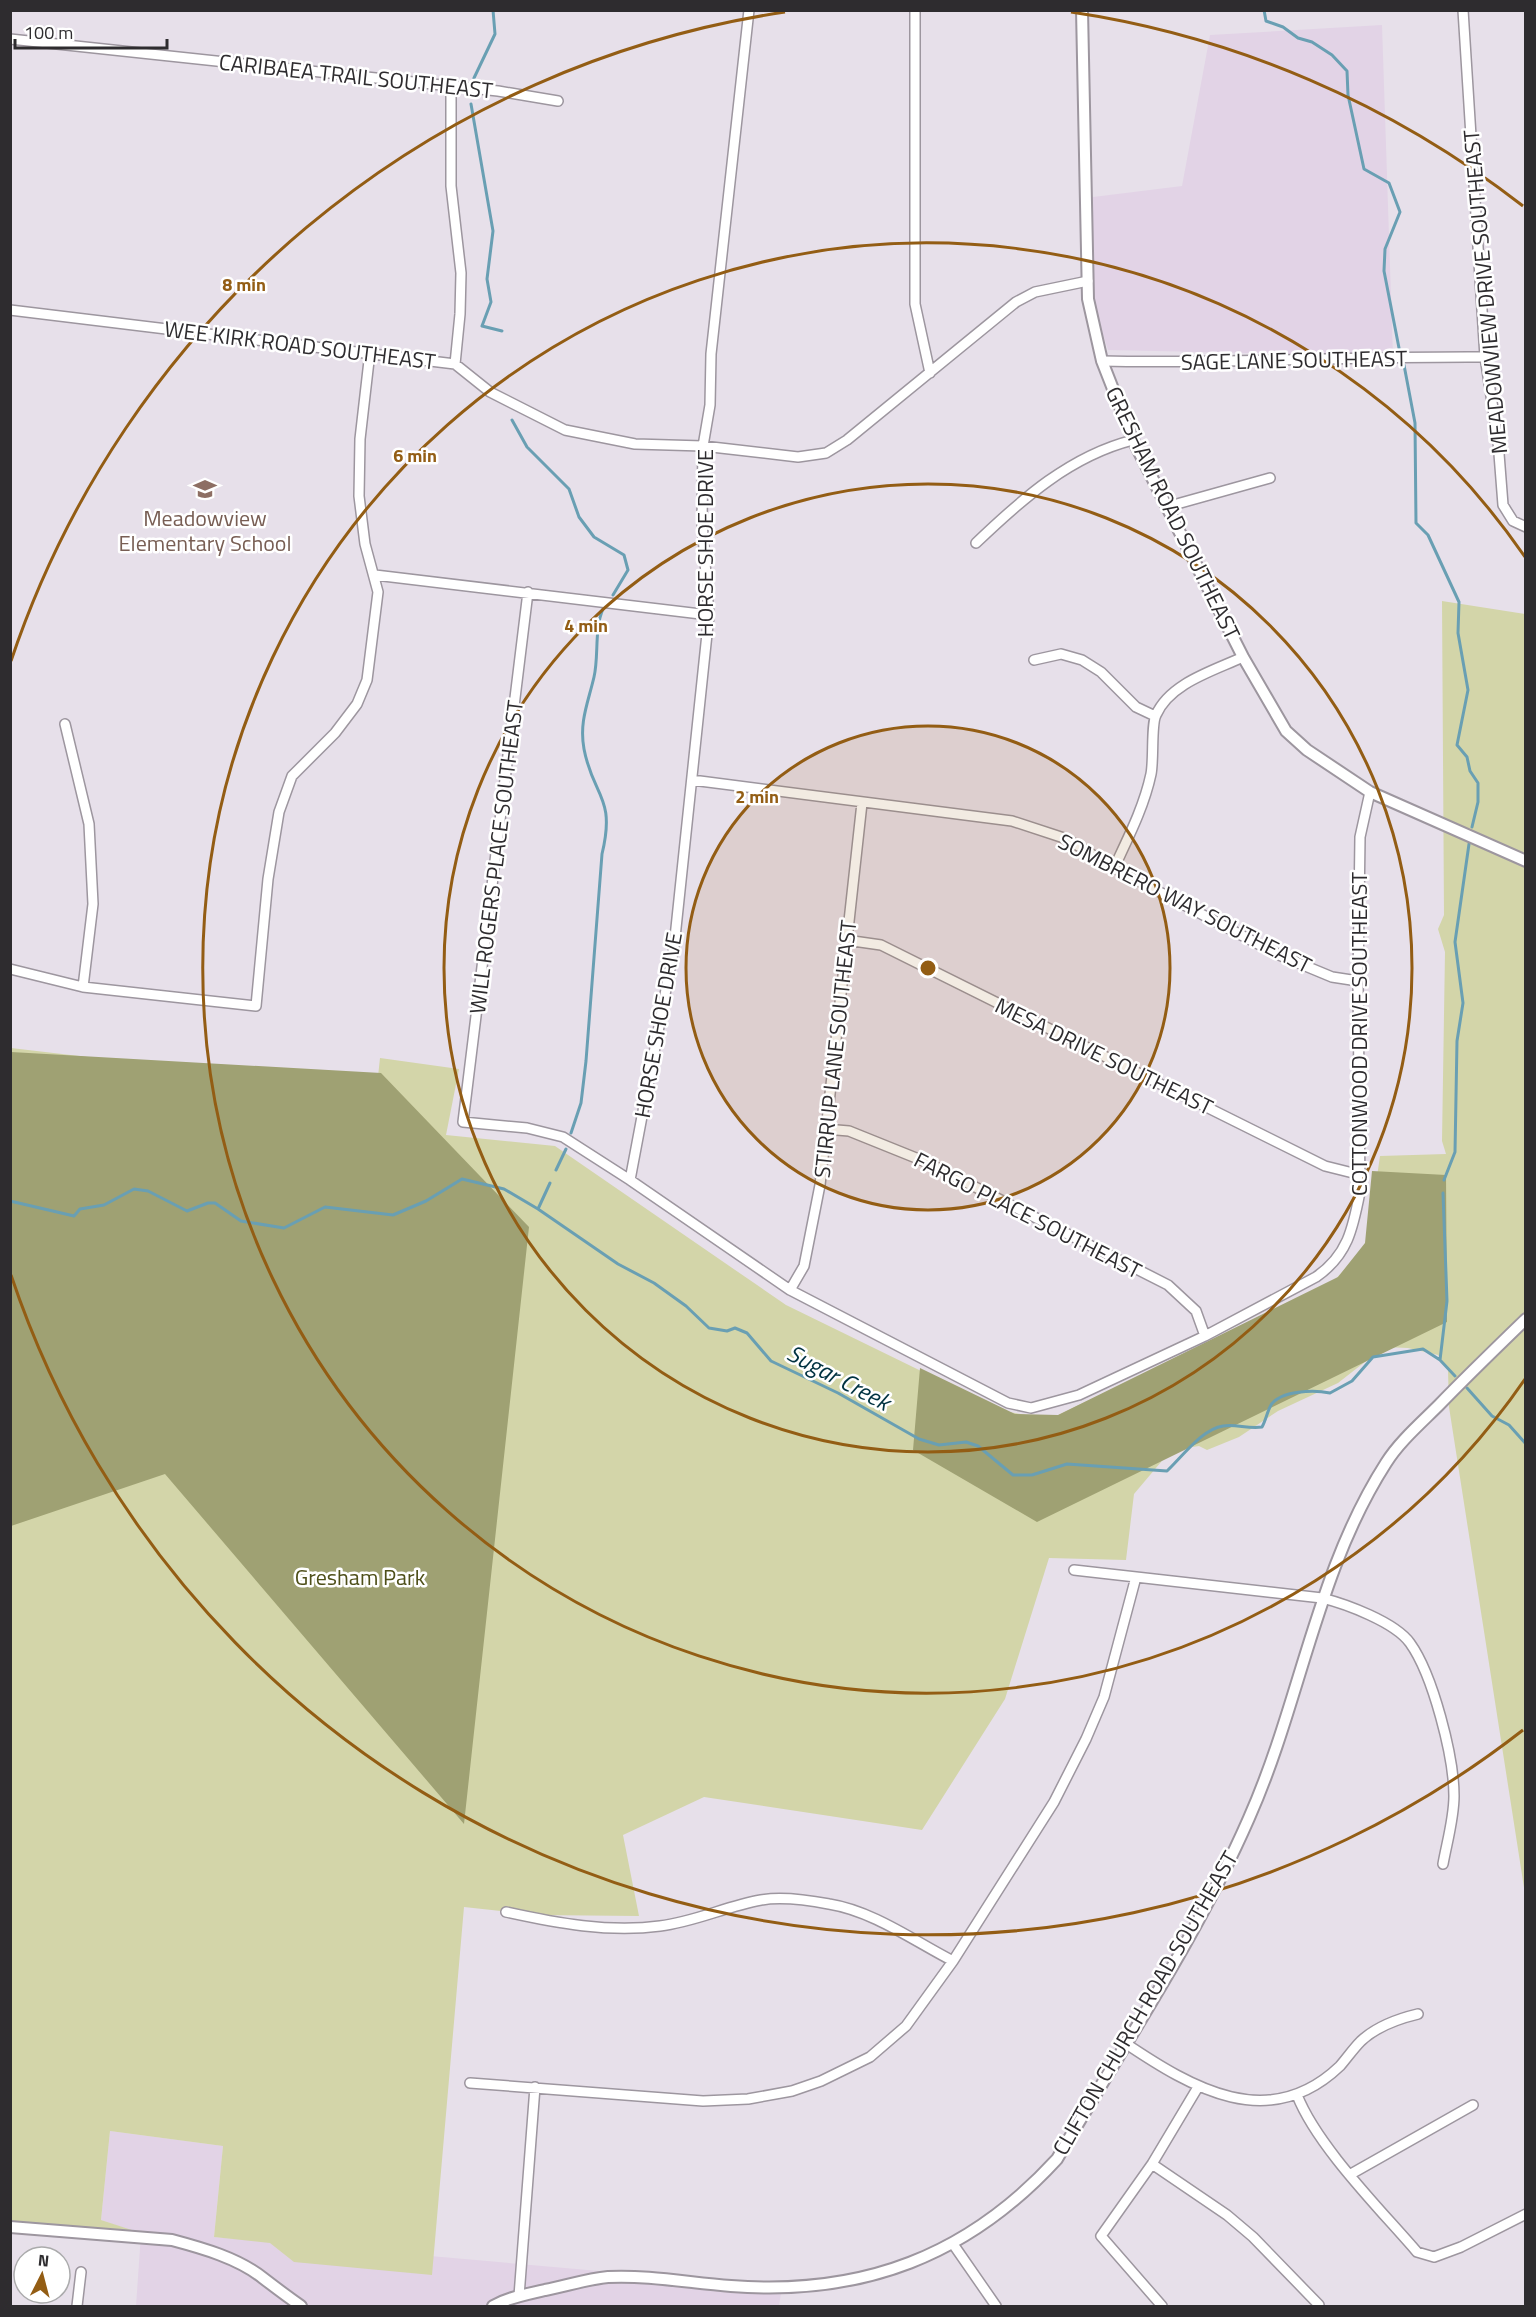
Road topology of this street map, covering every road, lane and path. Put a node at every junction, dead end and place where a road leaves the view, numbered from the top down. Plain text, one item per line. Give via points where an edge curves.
1 (749, 10) edge
2 (915, 10) edge
3 (1082, 10) edge
4 (1463, 10) edge
5 (10, 39) edge
6 (451, 88) junction
7 (558, 101) dead end
8 (1088, 281) junction
9 (10, 310) edge
10 (370, 352) junction
11 (1485, 357) junction
12 (1102, 361) junction
13 (455, 364) junction
14 (930, 373) junction
15 (1133, 440) junction
16 (703, 446) junction
17 (1270, 478) dead end
18 (1166, 507) junction
19 (1526, 527) edge
20 (976, 543) dead end
21 (375, 575) junction
22 (528, 592) junction
23 (709, 615) junction
24 (1242, 657) junction
25 (1034, 660) dead end
26 (1155, 716) junction
27 (64, 724) dead end
28 (692, 780) junction
29 (1370, 792) junction
30 (862, 802) junction
31 (1526, 861) edge
32 (1114, 868) junction
33 (846, 940) junction
34 (10, 969) edge
35 (1358, 981) junction
36 (83, 987) junction
37 (463, 1122) joint
38 (825, 1129) junction
39 (1361, 1175) junction
40 (630, 1180) junction
41 (790, 1290) junction
42 (1526, 1319) edge
43 (1205, 1336) junction
44 (1074, 1570) dead end
45 (1136, 1577) junction
46 (1322, 1598) junction
47 (1443, 1864) dead end
48 (506, 1912) dead end
49 (953, 1961) junction
50 (1418, 2013) dead end
51 (1125, 2043) junction
52 (470, 2083) dead end
53 (534, 2087) junction
54 (1198, 2087) junction
55 (1297, 2095) junction
56 (1473, 2105) dead end
57 (1152, 2164) junction
58 (1351, 2174) junction
59 (1526, 2214) edge
60 (10, 2227) edge
61 (953, 2244) junction
62 (81, 2272) dead end
63 (519, 2296) junction
64 (1319, 2305) dead end
65 (77, 2307) edge
66 (301, 2307) edge
67 (493, 2307) edge
68 (996, 2307) edge
69 (1162, 2307) edge

1 - 16 street, HORSE SHOE DRIVE
2 - 14 street via 915,304
3 - 8 street, GRESHAM ROAD SOUTHEAST
4 - 11 street, MEADOWVIEW DRIVE SOUTHEAST
5 - 6 street, CARIBAEA TRAIL SOUTHEAST
6 - 7 street, CARIBAEA TRAIL SOUTHEAST
6 - 13 street via 451,186 461,273
8 - 12 street, GRESHAM ROAD SOUTHEAST via 1088,299
8 - 14 street, WEE KIRK ROAD SOUTHEAST via 1035,292 1016,302
9 - 10 street, WEE KIRK ROAD SOUTHEAST
10 - 13 street, WEE KIRK ROAD SOUTHEAST
10 - 21 street via 360,439 359,496 365,544
11 - 12 street, SAGE LANE SOUTHEAST
11 - 19 street, MEADOWVIEW DRIVE SOUTHEAST via 1503,505 1513,521
12 - 15 street, GRESHAM ROAD SOUTHEAST
13 - 16 street, WEE KIRK ROAD SOUTHEAST via 490,392 565,430 635,444
14 - 16 street, WEE KIRK ROAD SOUTHEAST via 826,453 798,458
15 - 18 street, GRESHAM ROAD SOUTHEAST
15 - 20 street via 1105,447 1067,467 1010,510
16 - 23 street, HORSE SHOE DRIVE via 702,522
17 - 18 street
18 - 24 street, GRESHAM ROAD SOUTHEAST
21 - 22 street
21 - 36 street via 378,592 367,680 357,704 335,733 292,776 279,812 268,879 256,1006
22 - 23 street
22 - 37 street, WILL ROGERS PLACE SOUTHEAST
23 - 28 street, HORSE SHOE DRIVE
24 - 26 street via 1185,684
24 - 29 street, GRESHAM ROAD SOUTHEAST via 1286,730 1307,750
25 - 26 street via 1062,654 1082,660 1101,672 1136,707
26 - 32 street via 1155,753 1145,798
27 - 36 street via 90,834 93,904
28 - 30 street, SOMBRERO WAY SOUTHEAST
28 - 40 street, HORSE SHOE DRIVE via 674,946
29 - 31 street, GRESHAM ROAD SOUTHEAST
29 - 35 street, COTTONWOOD DRIVE SOUTHEAST via 1360,837
30 - 32 street, SOMBRERO WAY SOUTHEAST via 1012,821 1067,839
30 - 33 street, STIRRUP LANE SOUTHEAST
32 - 35 street, SOMBRERO WAY SOUTHEAST via 1279,955 1332,978
33 - 38 street, STIRRUP LANE SOUTHEAST
33 - 39 street, MESA DRIVE SOUTHEAST via 881,945 1324,1166
34 - 36 street
35 - 39 street, COTTONWOOD DRIVE SOUTHEAST
37 - 40 street, COTTONWOOD DRIVE SOUTHEAST via 527,1128 563,1137
38 - 41 street, STIRRUP LANE SOUTHEAST via 810,1242 804,1266
38 - 43 street, FARGO PLACE SOUTHEAST via 849,1131 926,1162 1168,1285 1196,1311
39 - 43 street, COTTONWOOD DRIVE SOUTHEAST via 1354,1226 1330,1267
40 - 41 street, COTTONWOOD DRIVE SOUTHEAST
41 - 43 street, COTTONWOOD DRIVE SOUTHEAST via 969,1385 1008,1403 1031,1408 1078,1395
42 - 46 street, CLIFTON CHURCH ROAD SOUTHEAST via 1387,1460 1365,1499
44 - 45 street
45 - 46 street
45 - 49 street via 1104,1698 1090,1732 1054,1802
46 - 47 street via 1373,1616 1410,1642 1439,1706 1454,1797
46 - 51 street, CLIFTON CHURCH ROAD SOUTHEAST via 1273,1763 1249,1819 1195,1927
48 - 49 street via 563,1924 643,1928 762,1900 796,1900 832,1904 868,1916
49 - 53 street via 906,2026 870,2057 792,2091 748,2099 703,2101
50 - 55 street via 1372,2032 1340,2066
51 - 54 street
51 - 61 street, CLIFTON CHURCH ROAD SOUTHEAST via 1057,2158 1012,2204
52 - 53 street
53 - 63 street
54 - 55 street via 1253,2101
54 - 57 street
55 - 58 street via 1304,2113
56 - 58 street
57 - 64 street via 1227,2215
57 - 69 street via 1101,2236
58 - 59 street via 1424,2256 1434,2257 1461,2247
60 - 66 street via 172,2240 194,2246 262,2277
61 - 63 street, CLIFTON CHURCH ROAD SOUTHEAST via 880,2274 821,2286 734,2286 606,2277
61 - 68 street
62 - 65 street
63 - 67 street, CLIFTON CHURCH ROAD SOUTHEAST

